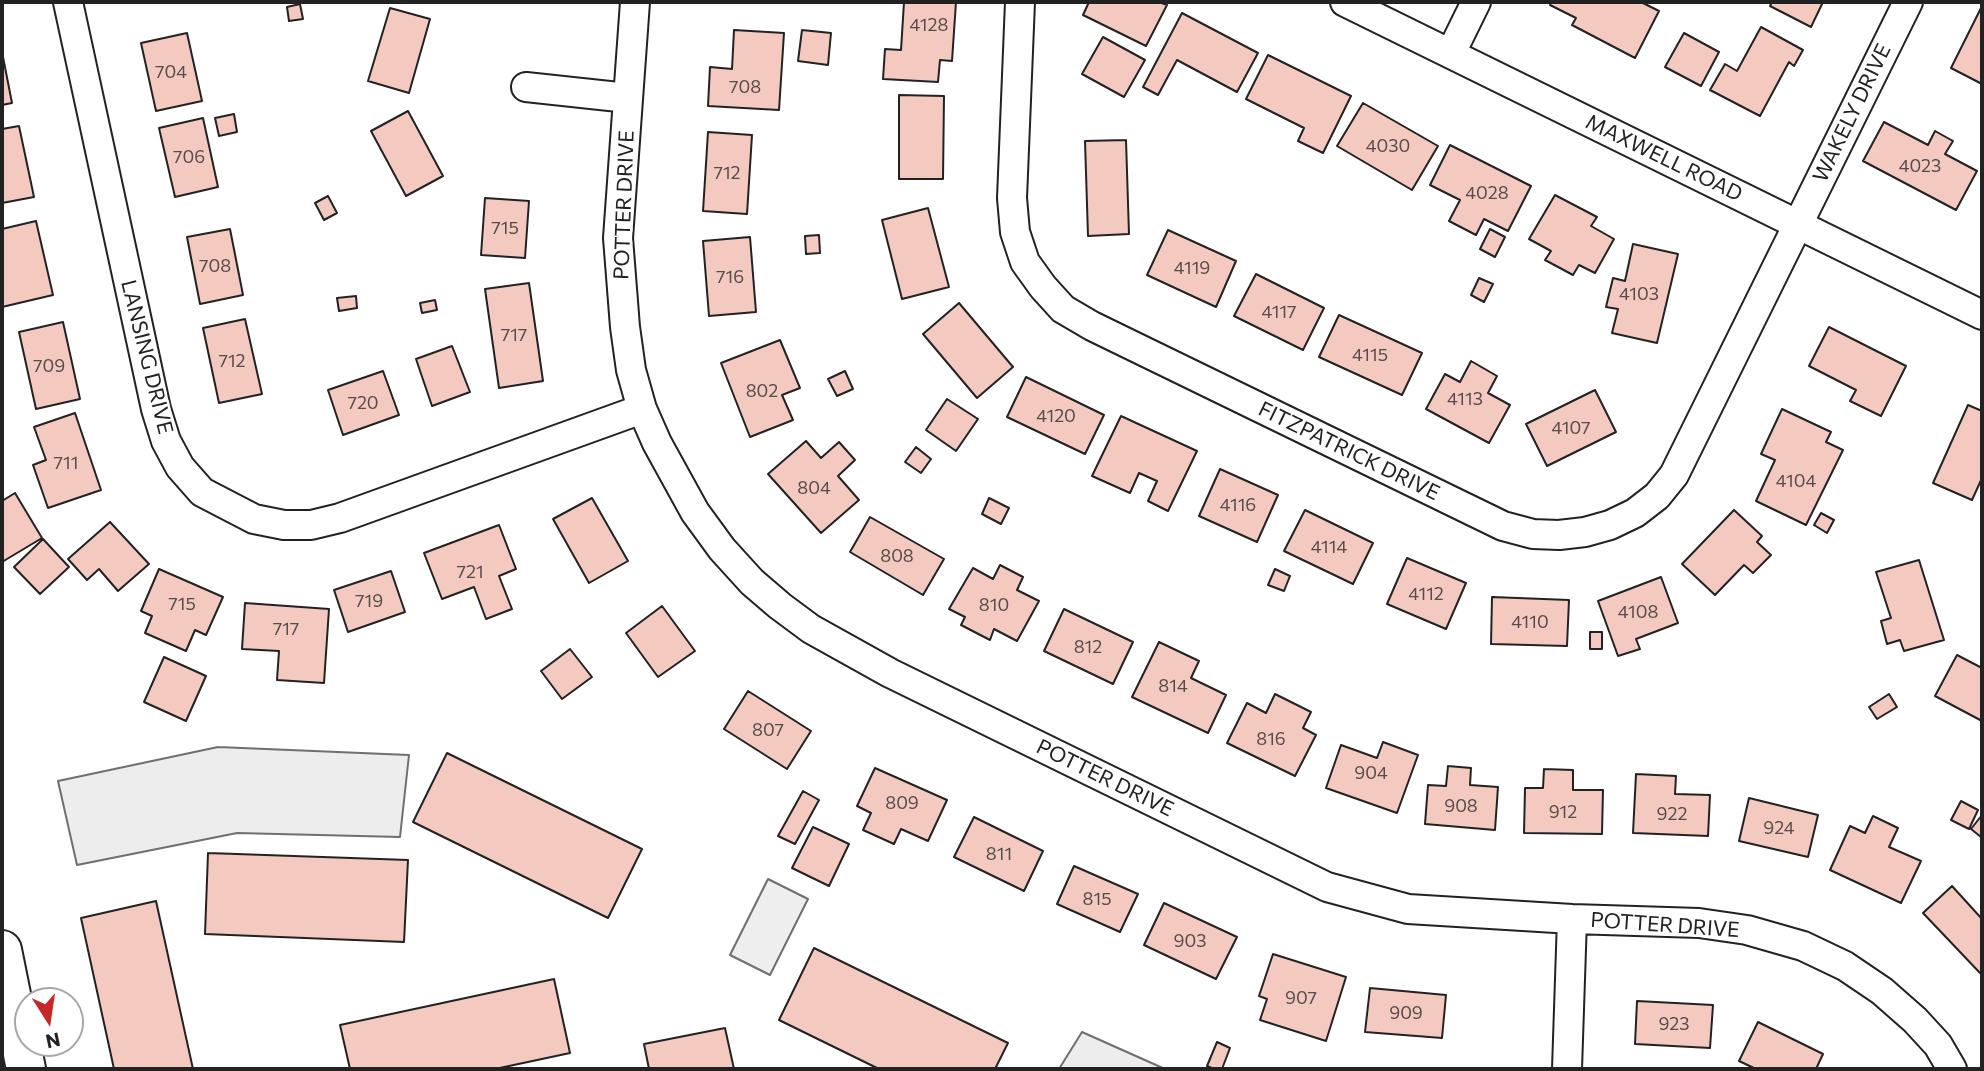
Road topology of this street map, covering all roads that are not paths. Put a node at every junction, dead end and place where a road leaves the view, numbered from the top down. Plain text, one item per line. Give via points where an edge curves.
1 (68, 2) edge
2 (635, 2) edge
3 (1020, 2) edge
4 (1345, 2) edge
5 (1476, 2) edge
6 (1908, 2) edge
7 (1451, 53) junction
8 (526, 87) dead end
9 (628, 97) junction
10 (1797, 224) junction
11 (1982, 315) edge
12 (642, 409) junction
13 (1572, 919) junction
14 (2, 950) edge
15 (26, 1069) edge
16 (1567, 1069) edge
17 (1952, 1069) edge

1 - 12 street, LANSING DRIVE via 156,409 180,467 202,492 254,519 311,525
2 - 9 street, POTTER DRIVE
3 - 10 street, FITZPATRICK DRIVE via 1012,198 1015,232 1025,262 1043,288 1063,309 1117,338 1503,526 1559,536 1585,532 1635,513 1657,496 1674,475
4 - 7 street, MAXWELL ROAD
5 - 7 street
6 - 10 street, WAKELY DRIVE
7 - 10 street, MAXWELL ROAD
8 - 9 street
9 - 12 street, POTTER DRIVE via 618,238 631,370
10 - 11 street, MAXWELL ROAD
12 - 13 street, POTTER DRIVE via 674,475 722,550 780,606 849,652 1327,887 1408,909
13 - 16 street
13 - 17 street, POTTER DRIVE via 1699,923 1747,930 1803,946 1882,991 1931,1037
14 - 15 main road

